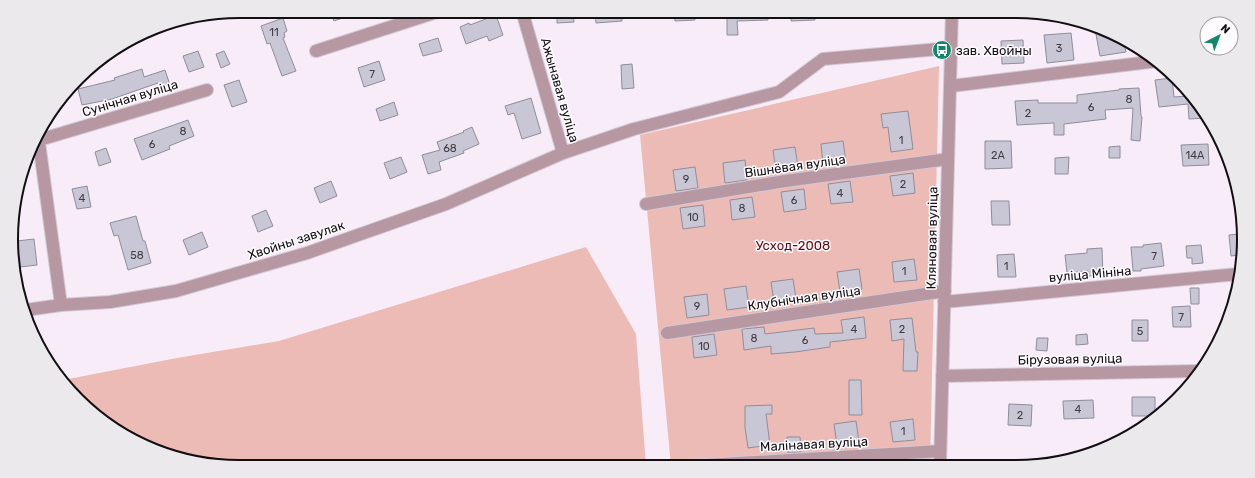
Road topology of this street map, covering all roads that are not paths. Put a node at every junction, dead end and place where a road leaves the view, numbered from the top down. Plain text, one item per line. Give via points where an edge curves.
1 (418, 18) edge
2 (524, 18) edge
3 (952, 18) edge
4 (951, 48) junction
5 (316, 51) dead end
6 (1149, 62) edge
7 (951, 86) junction
8 (207, 90) dead end
9 (43, 136) edge
10 (39, 145) edge
11 (563, 153) junction
12 (948, 159) junction
13 (646, 204) dead end
14 (1234, 274) edge
15 (944, 297) junction
16 (61, 305) junction
17 (30, 309) edge
18 (668, 333) dead end
19 (1193, 371) edge
20 (942, 376) junction
21 (940, 451) junction
22 (789, 460) edge
23 (940, 460) edge

1 - 5 street
2 - 11 street, Ажынавая вуліца
3 - 4 street, Кляновая вуліца
4 - 7 street, Кляновая вуліца
4 - 11 street, Хвойны завулак via 823,59 780,92 634,129
6 - 7 street
7 - 12 street, Кляновая вуліца
8 - 9 street, Сунічная вуліца
10 - 16 street, Сунічная вуліца
11 - 16 street, Хвойны завулак via 446,204 307,253 176,291 110,302
12 - 13 street, Вішнёвая вуліца via 785,181
12 - 15 street, Кляновая вуліца
14 - 15 street, вуліца Мініна
15 - 18 street, Клубнічная вуліца
15 - 20 street, Кляновая вуліца
16 - 17 street, Хвойны завулак
19 - 20 street, Бірузовая вуліца
20 - 21 street, Кляновая вуліца
21 - 22 street, Малінавая вуліца
21 - 23 street, Кляновая вуліца

